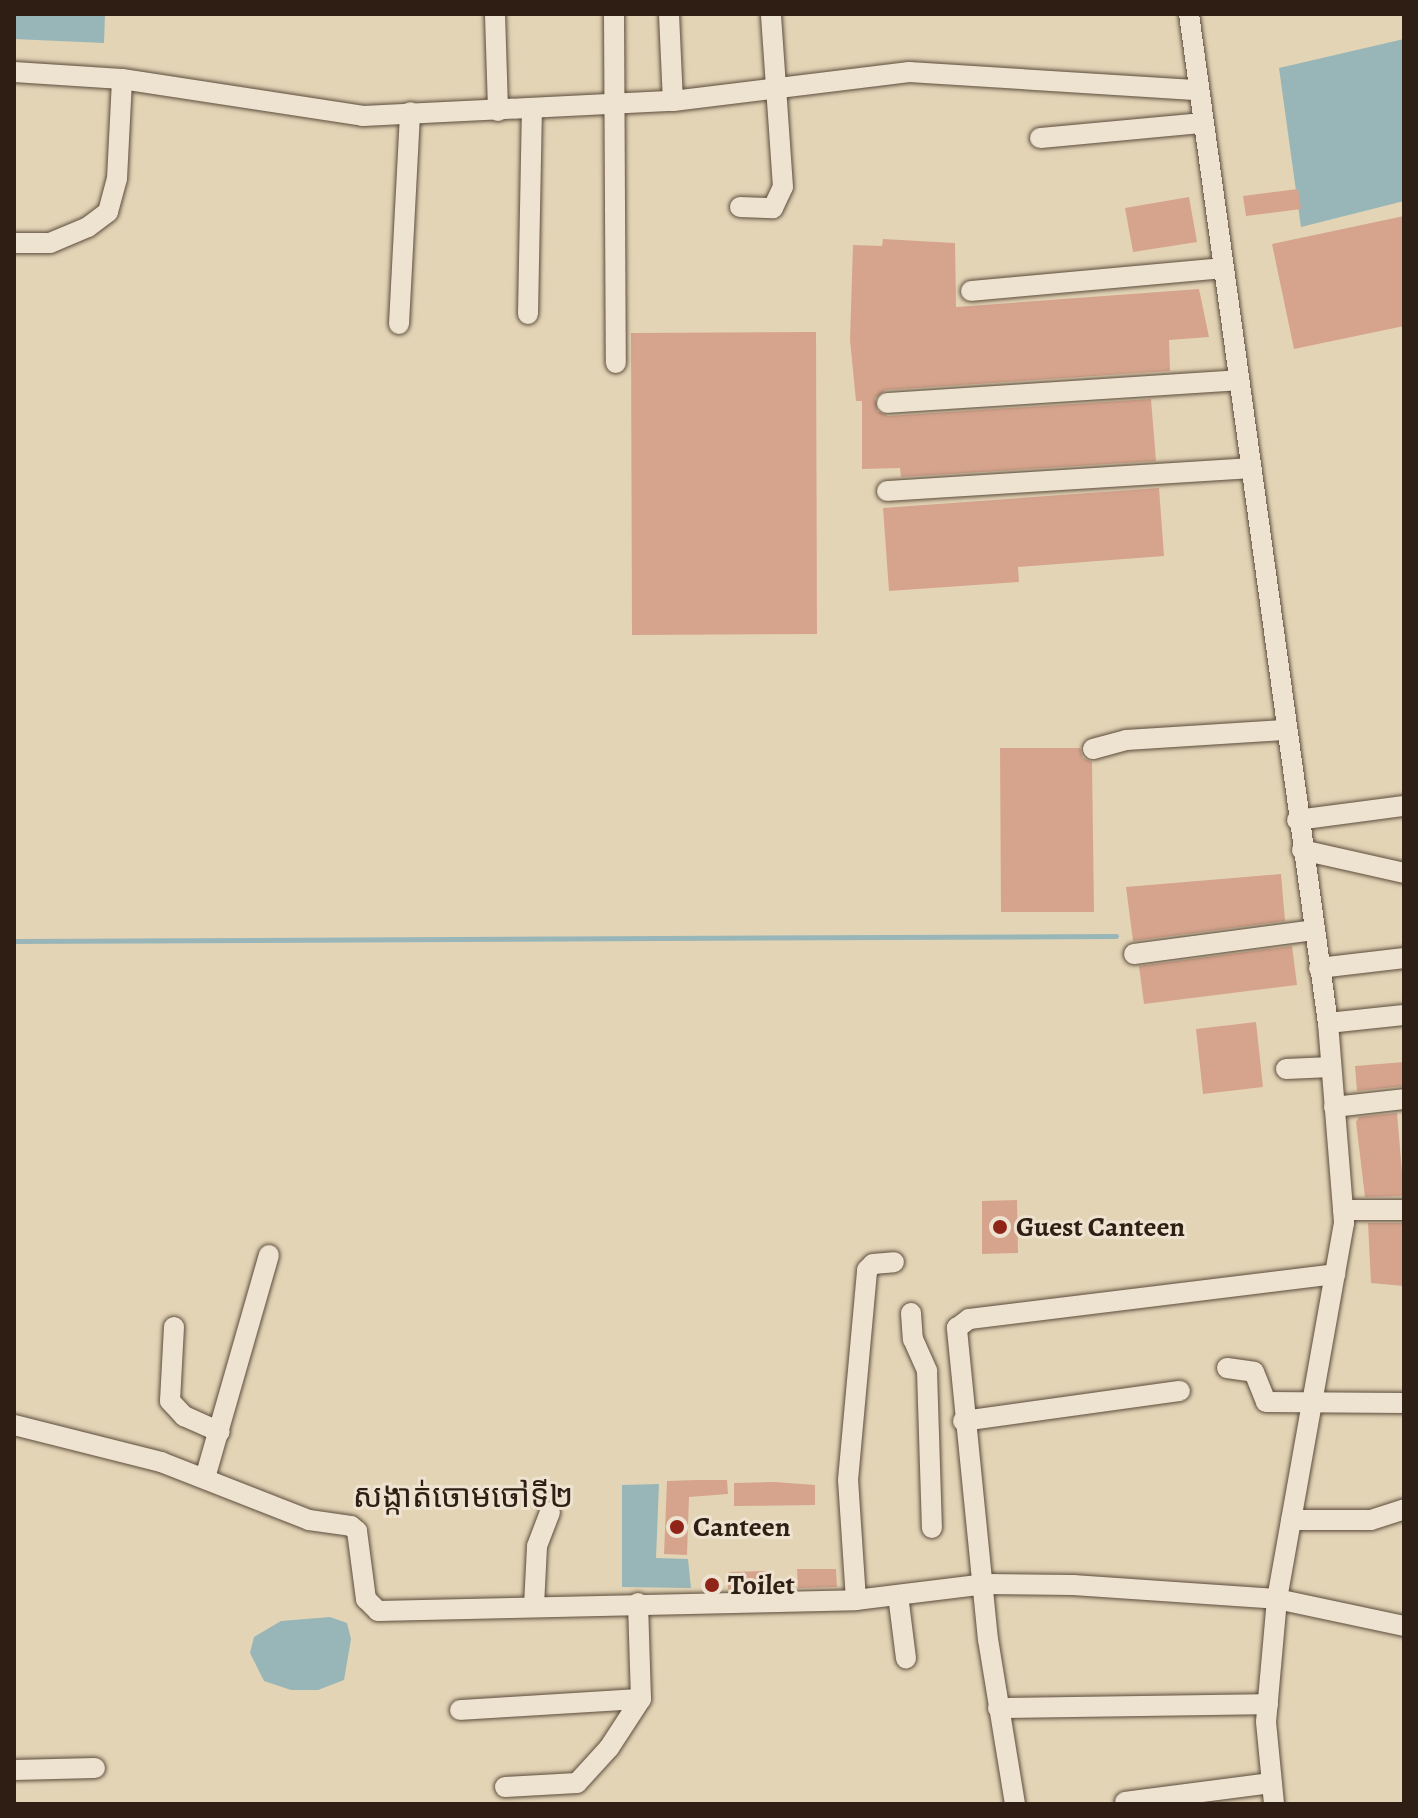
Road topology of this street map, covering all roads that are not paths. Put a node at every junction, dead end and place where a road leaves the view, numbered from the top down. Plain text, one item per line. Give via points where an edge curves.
1 (495, 14) edge
2 (614, 14) edge
3 (669, 14) edge
4 (771, 14) edge
5 (1189, 14) edge
6 (14, 72) edge
7 (122, 79) junction
8 (774, 89) junction
9 (1198, 90) junction
10 (673, 101) junction
11 (615, 104) junction
12 (532, 109) junction
13 (498, 111) junction
14 (410, 112) junction
15 (1201, 123) junction
16 (1040, 138) dead end
17 (740, 207) dead end
18 (14, 243) edge
19 (1222, 268) junction
20 (971, 291) dead end
21 (528, 314) dead end
22 (399, 324) dead end
23 (616, 363) dead end
24 (1239, 380) junction
25 (887, 403) dead end
26 (1250, 468) junction
27 (887, 491) dead end
28 (1284, 730) junction
29 (1093, 749) dead end
30 (1404, 806) edge
31 (1297, 820) junction
32 (1302, 850) junction
33 (1404, 873) edge
34 (1313, 930) junction
35 (1134, 954) dead end
36 (1404, 958) edge
37 (1319, 968) junction
38 (1404, 1015) edge
39 (1328, 1023) junction
40 (1331, 1067) junction
41 (1286, 1069) dead end
42 (1404, 1099) edge
43 (1334, 1107) junction
44 (1343, 1210) junction
45 (1404, 1210) edge
46 (269, 1255) dead end
47 (894, 1262) dead end
48 (1335, 1274) junction
49 (911, 1313) dead end
50 (174, 1327) dead end
51 (1227, 1368) dead end
52 (1180, 1391) dead end
53 (961, 1400) junction
54 (1404, 1403) edge
55 (1308, 1404) junction
56 (929, 1405) junction
57 (963, 1421) junction
58 (14, 1425) edge
59 (220, 1432) junction
60 (205, 1478) junction
61 (1404, 1509) edge
62 (550, 1512) dead end
63 (1291, 1520) junction
64 (932, 1528) dead end
65 (986, 1584) junction
66 (898, 1595) junction
67 (1277, 1599) junction
68 (856, 1600) junction
69 (638, 1603) junction
70 (534, 1606) junction
71 (1404, 1626) edge
72 (906, 1658) dead end
73 (641, 1699) junction
74 (1268, 1704) junction
75 (998, 1708) junction
76 (460, 1710) dead end
77 (95, 1768) dead end
78 (14, 1770) edge
79 (1271, 1783) junction
80 (505, 1787) dead end
81 (1125, 1802) dead end
82 (1015, 1804) edge
83 (1274, 1804) edge

1 - 13 street
2 - 11 street
3 - 10 street
4 - 8 street
5 - 9 street
6 - 7 street
7 - 14 street via 363,116
7 - 18 street via 117,179 108,212 50,243
8 - 9 street via 909,72
8 - 10 street
8 - 17 street via 780,200 773,208
9 - 15 street
10 - 11 street
11 - 12 street
11 - 23 street
12 - 13 street
12 - 21 street
13 - 14 street
14 - 22 street
15 - 16 street
15 - 19 street
19 - 20 street
19 - 24 street
24 - 25 street
24 - 26 street
26 - 27 street
26 - 28 street
28 - 29 street via 1126,740
28 - 31 street
30 - 31 street
31 - 32 street
32 - 33 street
32 - 34 street
34 - 35 street
34 - 37 street
36 - 37 street
37 - 39 street
38 - 39 street
39 - 40 street
40 - 41 street
40 - 43 street
42 - 43 street
43 - 44 street
44 - 45 street
44 - 48 street
46 - 59 street
47 - 68 street via 873,1264 867,1270 848,1480
48 - 53 street via 969,1319 957,1328
48 - 55 street
49 - 56 street via 913,1339 927,1371
50 - 59 street via 170,1401 184,1416
51 - 55 street via 1254,1372 1266,1402
52 - 57 street
53 - 56 street
53 - 57 street
54 - 55 street
55 - 63 street
56 - 64 street
57 - 65 street
58 - 60 street
59 - 60 street
60 - 70 street via 309,1520 351,1526 357,1531 366,1599 378,1611
61 - 63 street via 1371,1520
62 - 70 street via 537,1546
63 - 67 street
65 - 66 street
65 - 67 street
65 - 75 street
66 - 68 street
66 - 72 street
67 - 71 street
67 - 74 street
68 - 69 street
69 - 70 street
69 - 73 street
73 - 76 street
73 - 80 street via 584,1779
74 - 75 street
74 - 79 street
75 - 82 street
77 - 78 street
79 - 81 street
79 - 83 street

